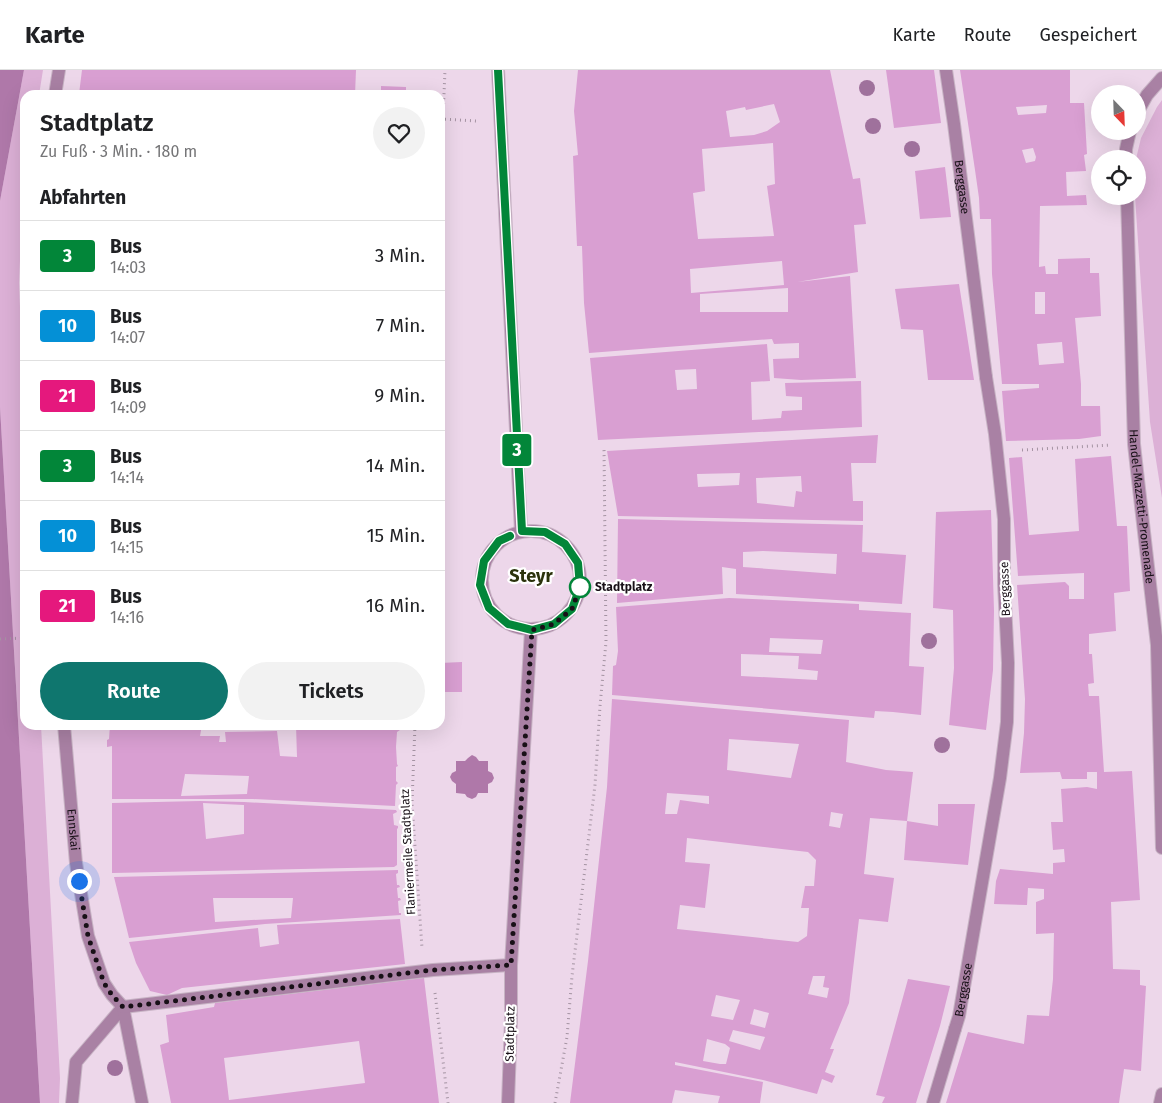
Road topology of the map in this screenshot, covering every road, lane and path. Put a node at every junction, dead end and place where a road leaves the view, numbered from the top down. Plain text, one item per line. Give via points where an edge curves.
1 (59, 70) edge
2 (445, 70) edge
3 (498, 70) edge
4 (946, 70) edge
5 (1162, 78) edge
6 (57, 90) edge
7 (444, 90) edge
8 (1146, 95) edge
9 (445, 119) edge
10 (500, 123) junction
11 (1127, 205) edge
12 (1110, 445) dead end
13 (604, 448) dead end
14 (996, 451) junction
15 (522, 531) junction
16 (532, 630) junction
17 (20, 638) edge
18 (0, 639) edge
19 (64, 730) edge
20 (415, 730) edge
21 (1162, 848) edge
22 (511, 965) junction
23 (428, 971) junction
24 (123, 1007) junction
25 (1162, 1094) edge
26 (72, 1103) edge
27 (142, 1103) edge
28 (448, 1103) edge
29 (508, 1103) edge
30 (555, 1103) edge
31 (933, 1103) edge
32 (1160, 1103) edge

1 - 6 street
2 - 7 path
3 - 10 street
4 - 14 street, Berggasse
5 - 8 street
9 - 10 path
10 - 15 street
11 - 21 street, Handel-Mazzetti-Promenade via 1134,444 1157,645
12 - 14 path
13 - 30 path via 606,642 595,785 567,1037
14 - 31 street, Berggasse via 1004,519 1007,722 959,1016
15 - 16 street via 499,541 484,561 480,585 489,608 508,624
15 - 16 street via 545,532 565,544 578,563 580,587 572,609 554,624
16 - 22 street, Stadtplatz
17 - 18 path
19 - 24 street, Ennskai via 76,863 88,936 104,983
20 - 23 path, Flaniermeile Stadtplatz via 412,803
22 - 23 street
22 - 29 street, Stadtplatz
23 - 24 street
23 - 28 path, Flaniermeile Stadtplatz
24 - 26 street via 76,1062
24 - 27 street, Ennskai
25 - 32 street

